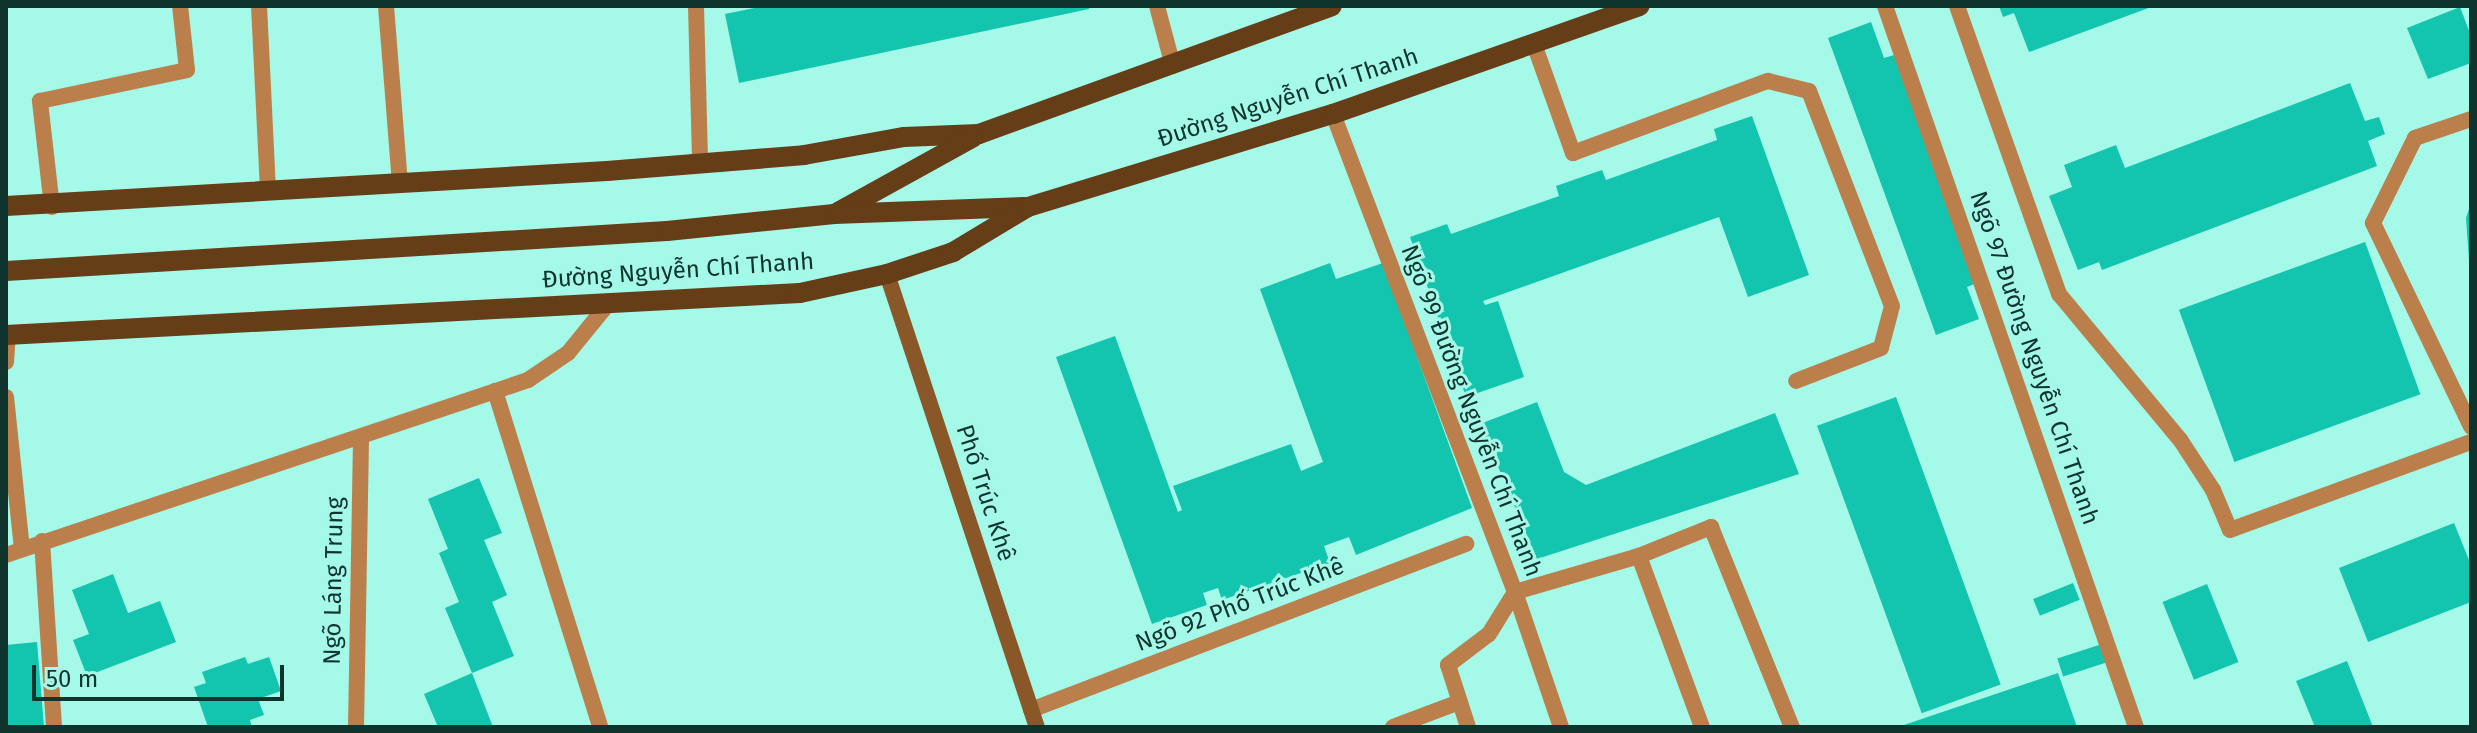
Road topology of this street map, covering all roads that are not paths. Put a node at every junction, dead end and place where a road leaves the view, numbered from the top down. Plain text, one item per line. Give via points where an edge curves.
1 (180, 6) edge
2 (259, 6) edge
3 (386, 6) edge
4 (696, 6) edge
5 (1157, 6) edge
6 (1332, 6) edge
7 (1640, 6) edge
8 (1885, 6) edge
9 (1957, 6) edge
10 (1285, 14) edge
11 (1534, 44) junction
12 (1173, 66) junction
13 (1333, 114) junction
14 (2471, 119) edge
15 (979, 134) junction
16 (700, 164) junction
17 (400, 184) junction
18 (268, 190) junction
19 (6, 206) edge
20 (52, 207) junction
21 (1028, 207) junction
22 (834, 214) junction
23 (6, 271) edge
24 (887, 274) junction
25 (608, 304) junction
26 (7, 335) edge
27 (6, 362) edge
28 (1796, 381) dead end
29 (495, 391) junction
30 (6, 397) edge
31 (2471, 427) edge
32 (361, 437) junction
33 (2471, 442) edge
34 (42, 541) junction
35 (1466, 544) dead end
36 (14, 552) edge
37 (1639, 556) junction
38 (1515, 592) junction
39 (1459, 702) junction
40 (1031, 710) junction
41 (54, 727) edge
42 (356, 727) edge
43 (600, 727) edge
44 (1037, 727) edge
45 (1393, 727) edge
46 (1468, 727) edge
47 (1561, 727) edge
48 (1702, 727) edge
49 (1792, 727) edge
50 (2136, 727) edge

1 - 20 street via 187,70 40,101
2 - 18 street
3 - 17 street
4 - 16 street
5 - 12 street
6 - 10 main road
7 - 11 main road, Đường Nguyễn Chí Thanh
8 - 50 street, Ngõ 97 Đường Nguyễn Chí Thanh
9 - 33 street via 2059,294 2181,441 2213,490 2230,530
10 - 12 main road
11 - 13 main road, Đường Nguyễn Chí Thanh
11 - 28 street via 1573,153 1768,81 1809,91 1892,306 1881,348
12 - 15 main road
13 - 21 main road, Đường Nguyễn Chí Thanh
13 - 38 street, Ngõ 99 Đường Nguyễn Chí Thanh
14 - 31 street via 2415,138 2373,223
15 - 16 main road via 904,137 804,155
15 - 22 main road
16 - 17 main road
17 - 18 main road
18 - 20 main road
19 - 20 main road
21 - 22 main road
21 - 24 main road, Đường Nguyễn Chí Thanh via 953,252
22 - 23 main road via 667,231
24 - 25 main road, Đường Nguyễn Chí Thanh via 800,293
24 - 40 street, Phố Trúc Khê
25 - 26 main road, Đường Nguyễn Chí Thanh
25 - 29 street via 568,353 528,380
26 - 27 street
29 - 32 street
29 - 43 street
30 - 36 street
32 - 34 street
32 - 42 street, Ngõ Láng Trung
34 - 36 street
34 - 41 street
35 - 40 street, Ngõ 92 Phố Trúc Khê
37 - 38 street
37 - 48 street
37 - 49 street via 1711,527
38 - 39 street via 1489,634 1448,665
38 - 47 street, Ngõ 99 Đường Nguyễn Chí Thanh
39 - 45 street
39 - 46 street
40 - 44 street, Phố Trúc Khê

